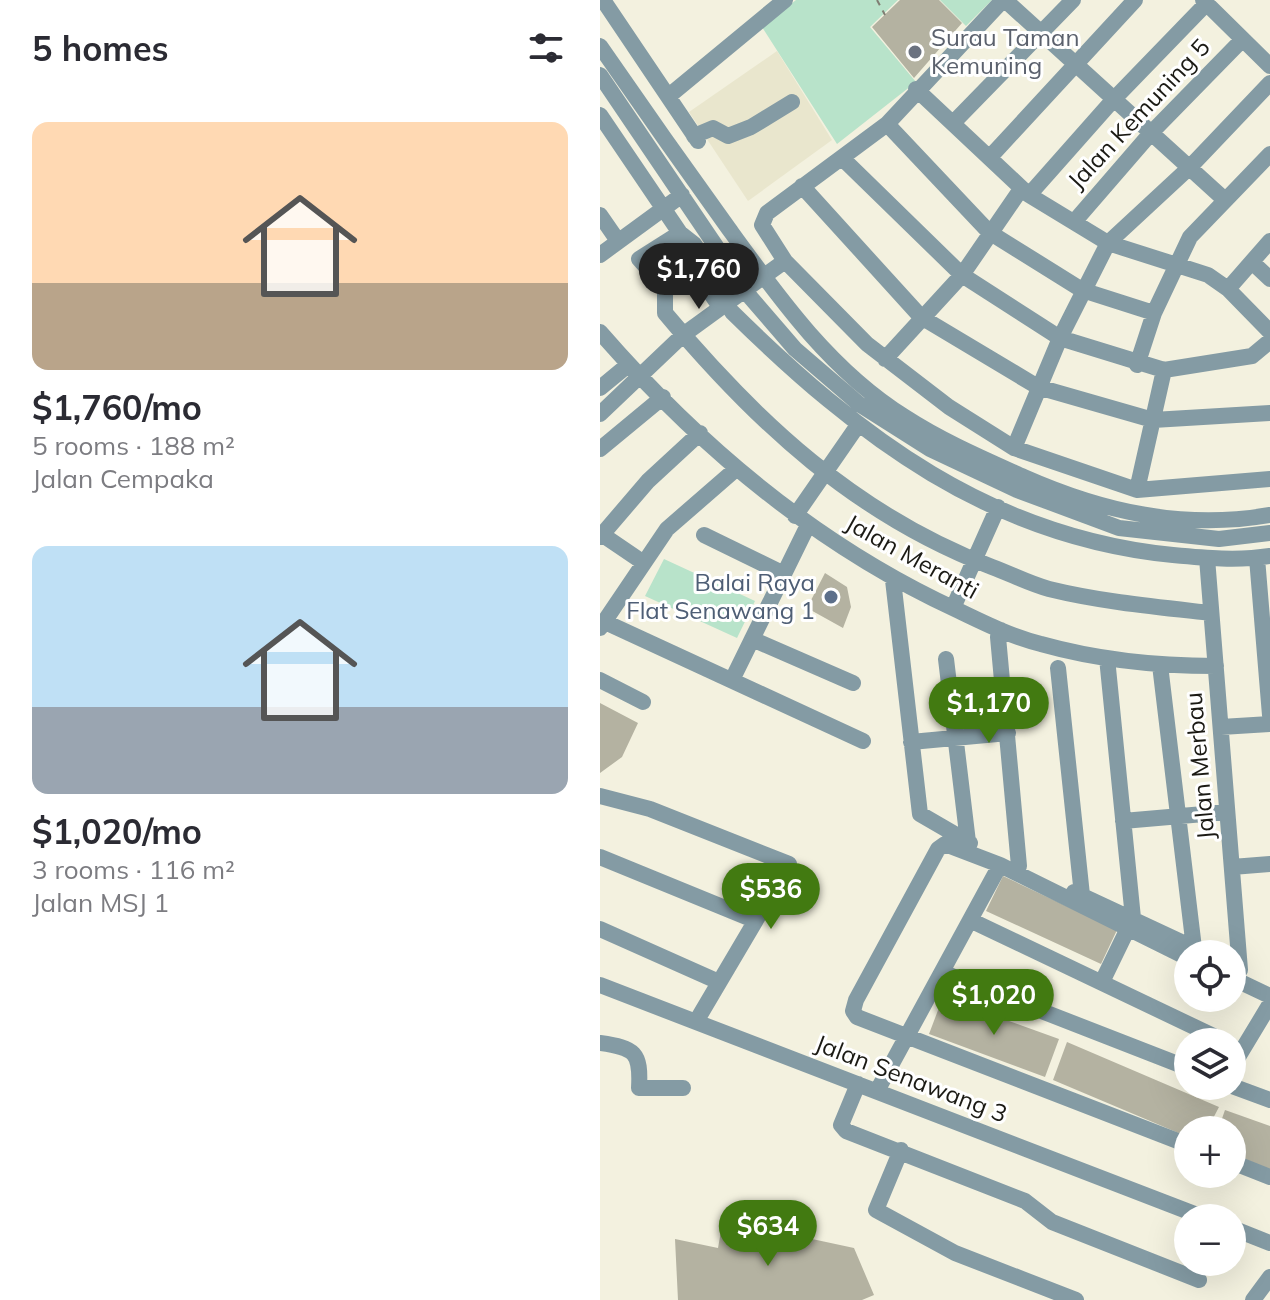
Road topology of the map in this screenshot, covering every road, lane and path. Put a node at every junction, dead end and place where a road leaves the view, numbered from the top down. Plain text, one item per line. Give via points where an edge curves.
1 (785, 0) edge
2 (877, 0) edge
3 (1004, 0) edge
4 (1073, 0) edge
5 (1135, 0) edge
6 (602, 1) edge
7 (1205, 2) edge
8 (885, 15) dead end
9 (1040, 31) junction
10 (1241, 41) junction
11 (600, 46) edge
12 (1077, 64) junction
13 (1270, 66) edge
14 (600, 75) edge
15 (1270, 83) edge
16 (916, 89) junction
17 (670, 95) junction
18 (1114, 99) junction
19 (792, 102) dead end
20 (600, 115) edge
21 (954, 122) junction
22 (887, 124) junction
23 (1151, 133) junction
24 (1270, 154) edge
25 (991, 156) junction
26 (842, 158) junction
27 (1190, 167) junction
28 (802, 186) junction
29 (1025, 192) junction
30 (682, 195) junction
31 (1225, 200) junction
32 (661, 209) junction
33 (600, 215) edge
34 (1074, 222) junction
35 (989, 232) junction
36 (680, 233) junction
37 (618, 241) junction
38 (1270, 241) edge
39 (1108, 243) junction
40 (600, 255) edge
41 (1253, 263) junction
42 (789, 265) junction
43 (1178, 265) junction
44 (732, 269) junction
45 (962, 275) junction
46 (707, 276) junction
47 (1270, 279) edge
48 (765, 281) junction
49 (665, 288) junction
50 (1228, 289) junction
51 (1082, 290) junction
52 (736, 301) junction
53 (1154, 313) junction
54 (921, 317) junction
55 (600, 332) edge
56 (1270, 332) edge
57 (1060, 338) junction
58 (1270, 341) edge
59 (682, 342) junction
60 (885, 359) junction
61 (1137, 365) junction
62 (634, 370) junction
63 (1164, 370) junction
64 (1038, 387) junction
65 (600, 388) edge
66 (663, 397) junction
67 (1270, 413) edge
68 (600, 414) edge
69 (1153, 420) junction
70 (858, 425) junction
71 (700, 433) junction
72 (1014, 448) junction
73 (600, 449) edge
74 (736, 469) junction
75 (824, 474) junction
76 (1270, 479) edge
77 (1137, 490) junction
78 (998, 507) junction
79 (1270, 515) edge
80 (802, 520) junction
81 (1270, 533) edge
82 (601, 535) edge
83 (704, 535) dead end
84 (1264, 557) edge
85 (1207, 558) junction
86 (974, 560) junction
87 (644, 563) junction
88 (784, 574) junction
89 (893, 580) junction
90 (953, 608) junction
91 (1211, 613) junction
92 (602, 625) edge
93 (1001, 630) junction
94 (752, 639) junction
95 (1107, 658) junction
96 (946, 659) dead end
97 (1160, 665) junction
98 (1216, 666) junction
99 (1058, 668) dead end
100 (600, 680) edge
101 (732, 680) junction
102 (853, 683) dead end
103 (643, 702) dead end
104 (1270, 715) edge
105 (1270, 724) edge
106 (1221, 727) junction
107 (1008, 733) junction
108 (956, 740) junction
109 (863, 741) dead end
110 (911, 742) junction
111 (600, 796) edge
112 (1227, 812) junction
113 (1179, 815) junction
114 (1123, 821) junction
115 (968, 842) junction
116 (600, 857) edge
117 (1270, 864) edge
118 (1000, 865) junction
119 (1019, 866) junction
120 (1232, 867) junction
121 (1082, 895) junction
122 (754, 920) junction
123 (972, 921) junction
124 (1131, 924) junction
125 (600, 929) edge
126 (1195, 940) edge
127 (1234, 940) edge
128 (1174, 943) edge
129 (944, 973) junction
130 (1246, 975) edge
131 (1246, 979) edge
132 (719, 982) junction
133 (1102, 982) junction
134 (1270, 983) edge
135 (600, 985) edge
136 (1270, 996) edge
137 (1270, 1004) edge
138 (697, 1020) junction
139 (1197, 1028) edge
140 (906, 1036) junction
141 (1246, 1040) edge
142 (600, 1043) edge
143 (1174, 1063) edge
144 (858, 1084) junction
145 (683, 1088) dead end
146 (877, 1091) junction
147 (1246, 1091) edge
148 (1270, 1100) edge
149 (1174, 1140) edge
150 (901, 1150) junction
151 (1246, 1168) edge
152 (1270, 1177) edge
153 (1174, 1206) edge
154 (1246, 1234) edge
155 (1270, 1243) edge
156 (1270, 1277) edge
157 (1199, 1280) dead end
158 (1076, 1300) edge
159 (1253, 1300) edge

1 - 17 street
2 - 8 path
3 - 9 street
3 - 16 street
4 - 9 street
5 - 12 street
6 - 17 street
7 - 10 street
7 - 18 street
9 - 12 street
9 - 21 street
10 - 13 street
10 - 23 street, Jalan Kemuning 5
11 - 48 street
12 - 18 street
12 - 25 street
14 - 30 street
15 - 27 street
16 - 21 street
16 - 22 street
17 - 19 street via 696,138 713,128 728,136
18 - 23 street
18 - 29 street
20 - 32 street
21 - 25 street
22 - 26 street
22 - 35 street
23 - 27 street
23 - 34 street, Jalan Kemuning 5
24 - 31 street
25 - 29 street
26 - 28 street
26 - 45 street
27 - 31 street
27 - 39 street
28 - 42 street via 767,213 762,225
28 - 54 street
29 - 34 street
29 - 35 street
30 - 32 street
30 - 44 street
31 - 43 street via 1190,237
32 - 36 street
32 - 37 street
33 - 37 street
34 - 39 street
35 - 45 street
35 - 51 street
36 - 46 street via 681,249
36 - 49 street via 639,259
37 - 40 street
38 - 41 street
39 - 43 street
39 - 51 street
41 - 47 street
41 - 50 street
42 - 48 street
42 - 60 street
43 - 50 street
43 - 53 street
44 - 46 street via 726,279
44 - 52 street
45 - 54 street
45 - 57 street
46 - 49 street
46 - 52 street
48 - 52 street
48 - 79 street via 844,368 904,417 1004,468 1115,511 1184,522
49 - 59 street via 665,313
50 - 56 street
51 - 53 street
51 - 57 street
52 - 59 street
52 - 70 street via 788,367
52 - 81 street via 859,404 930,449 1017,490 1119,528 1219,539
53 - 61 street
54 - 60 street
54 - 64 street
55 - 62 street, Jalan Meranti
57 - 61 street
57 - 64 street
58 - 63 street via 1252,356
59 - 62 street
59 - 75 street
60 - 72 street
61 - 63 street
62 - 65 street
62 - 66 street, Jalan Meranti
62 - 68 street
63 - 69 street
64 - 69 street
64 - 72 street
66 - 71 street, Jalan Meranti
66 - 73 street
67 - 69 street
69 - 77 street
70 - 75 street
70 - 78 street via 928,472
71 - 74 street, Jalan Meranti
71 - 82 street
72 - 77 street
74 - 80 street, Jalan Meranti
74 - 87 street via 680,516
75 - 80 street
75 - 86 street via 901,527
76 - 77 street
78 - 85 street via 1105,547
78 - 86 street
80 - 88 street
80 - 89 street, Jalan Meranti
82 - 87 street
83 - 88 street
84 - 85 street
84 - 104 street
85 - 91 street, Jalan Merbau
86 - 90 street
86 - 91 street via 1046,588 1110,602
87 - 92 street
88 - 94 street
89 - 90 street, Jalan Meranti
89 - 110 street
90 - 93 street, Jalan Meranti
91 - 98 street, Jalan Merbau
92 - 101 street
93 - 95 street, Jalan Meranti
93 - 107 street
94 - 101 street
94 - 102 street
95 - 97 street, Jalan Meranti
95 - 114 street
96 - 108 street
97 - 98 street, Jalan Meranti
97 - 113 street
98 - 106 street, Jalan Merbau
99 - 121 street
100 - 103 street
101 - 109 street
105 - 106 street
106 - 112 street, Jalan Merbau
107 - 108 street
107 - 119 street
108 - 110 street
108 - 115 street
110 - 115 street via 920,814
111 - 122 street via 650,809 789,864
112 - 113 street
112 - 120 street, Jalan Merbau
113 - 114 street
113 - 126 street
114 - 124 street
115 - 119 street
116 - 122 street
117 - 120 street
118 - 123 street
118 - 124 street
118 - 140 street via 954,845 938,849 853,1011
119 - 121 street
120 - 127 street, Jalan Merbau
121 - 124 street
122 - 132 street
123 - 129 street
123 - 133 street
124 - 128 street
124 - 133 street
125 - 132 street
129 - 140 street
129 - 143 street
130 - 134 street
131 - 136 street
132 - 138 street
133 - 139 street
135 - 138 street, Jalan Senawang 3
137 - 141 street
138 - 144 street, Jalan Senawang 3
140 - 146 street
140 - 149 street
142 - 145 street via 637,1056 639,1088
144 - 146 street, Jalan Senawang 3
144 - 150 street via 841,1125
146 - 153 street, Jalan Senawang 3
147 - 148 street
150 - 157 street via 1025,1201 1052,1222
150 - 158 street via 876,1210 955,1253
151 - 152 street
154 - 155 street
156 - 159 street

